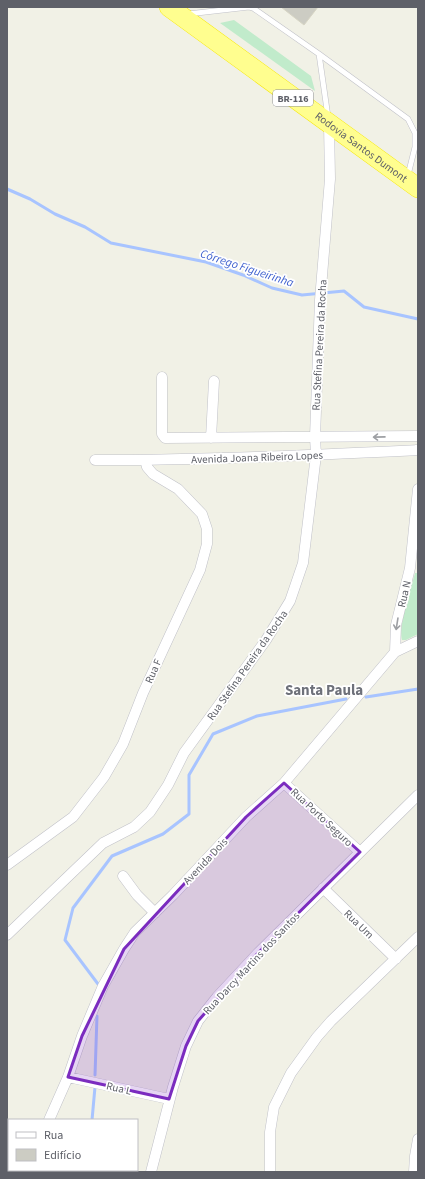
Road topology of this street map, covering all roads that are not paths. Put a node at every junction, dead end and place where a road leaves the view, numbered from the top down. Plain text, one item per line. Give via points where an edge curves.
1 (249, 7) edge
2 (175, 11) edge
3 (319, 54) junction
4 (329, 124) junction
5 (412, 184) edge
6 (162, 377) dead end
7 (214, 381) dead end
8 (418, 436) edge
9 (211, 438) junction
10 (315, 438) junction
11 (418, 450) edge
12 (316, 455) junction
13 (95, 460) dead end
14 (145, 460) junction
15 (418, 489) edge
16 (414, 568) edge
17 (418, 641) edge
18 (395, 652) junction
19 (284, 782) junction
20 (418, 795) edge
21 (360, 852) junction
22 (7, 865) edge
23 (123, 876) dead end
24 (323, 888) junction
25 (155, 913) junction
26 (7, 935) edge
27 (416, 942) edge
28 (396, 959) junction
29 (68, 1077) junction
30 (169, 1099) junction
31 (49, 1119) edge
32 (418, 1139) edge
33 (151, 1172) edge
34 (270, 1172) edge
35 (414, 1172) edge

1 - 2 lane
1 - 3 lane
2 - 4 highway, Rodovia Santos Dumont / BR-116
3 - 4 lane
3 - 5 lane via 408,119 415,133
4 - 5 highway, Rodovia Santos Dumont / BR-116
4 - 10 street, Rua Stefina Pereira da Rocha via 330,179 320,300
6 - 9 street, Avenida Joana Ribeiro Lopes via 162,434 165,438
7 - 9 street
8 -> 10 street, Avenida Joana Ribeiro Lopes
9 - 10 street, Avenida Joana Ribeiro Lopes
10 - 12 street, Rua Stefina Pereira da Rocha
11 - 12 street, Avenida Joana Ribeiro Lopes
12 - 14 street, Avenida Joana Ribeiro Lopes
12 - 26 street, Rua Stefina Pereira da Rocha via 303,563 290,601 266,640 184,752 168,785 150,812 134,827 103,843
13 - 14 street, Avenida Joana Ribeiro Lopes
14 - 22 street, Rua F via 152,474 178,489 202,514 208,529 200,570 143,693 123,744 104,777 73,817
15 - 16 street, Rua N
16 -> 18 street, Rua N via 396,625
17 - 18 street, Avenida Dois
18 - 19 street, Avenida Dois
19 - 21 street, Rua Porto Seguro
19 - 25 street, Avenida Dois via 246,817
20 - 21 street, Rua Darcy Martins dos Santos
21 - 24 street, Rua Darcy Martins dos Santos
23 - 25 street
24 - 28 street, Rua Um
24 - 30 street, Rua Darcy Martins dos Santos via 258,953 198,1021 186,1046
25 - 29 street, Avenida Dois via 135,932 103,986
27 - 28 street
28 - 34 street via 317,1037 291,1073 274,1107 270,1132
29 - 30 street, Rua L
29 - 31 street, Avenida Dois
30 - 33 street, Rua Darcy Martins dos Santos
32 - 35 street

